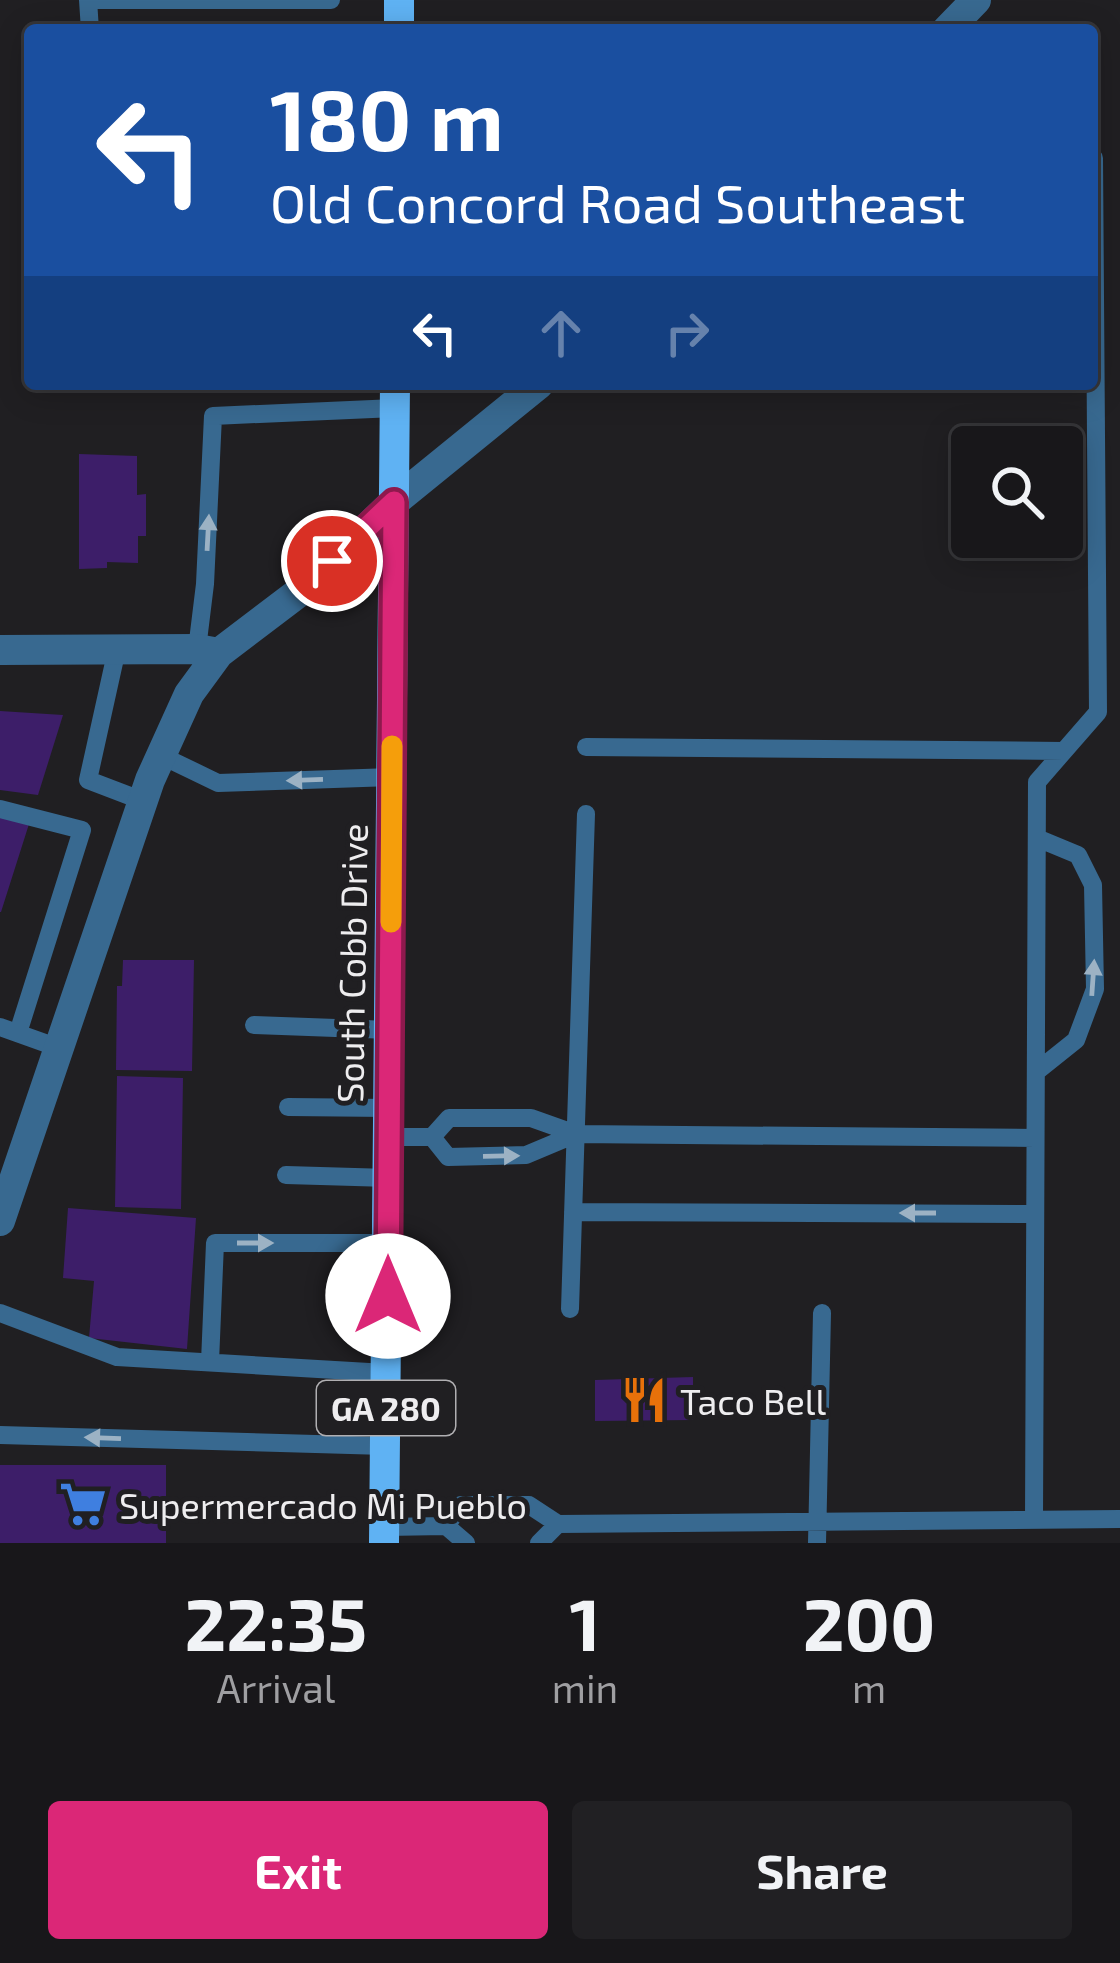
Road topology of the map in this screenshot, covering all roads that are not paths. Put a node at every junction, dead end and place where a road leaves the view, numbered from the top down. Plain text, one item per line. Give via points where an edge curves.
1 (331, 0) edge
2 (976, 0) edge
3 (90, 24) edge
4 (953, 24) edge
5 (532, 390) edge
6 (1096, 390) edge
7 (395, 396) edge
8 (394, 502) junction
9 (117, 649) junction
10 (0, 650) edge
11 (208, 651) junction
12 (586, 747) dead end
13 (1064, 751) junction
14 (160, 755) junction
15 (392, 777) junction
16 (143, 801) junction
17 (0, 809) edge
18 (586, 814) dead end
19 (1036, 838) junction
20 (254, 1025) dead end
21 (9, 1030) edge
22 (390, 1030) junction
23 (59, 1048) junction
24 (1036, 1072) junction
25 (288, 1107) dead end
26 (389, 1122) junction
27 (576, 1134) junction
28 (432, 1137) junction
29 (1035, 1138) junction
30 (286, 1175) dead end
31 (389, 1178) junction
32 (573, 1212) junction
33 (1035, 1214) junction
34 (0, 1221) edge
35 (388, 1243) junction
36 (570, 1309) dead end
37 (0, 1313) edge
38 (822, 1313) dead end
39 (211, 1362) junction
40 (386, 1373) junction
41 (0, 1435) edge
42 (386, 1446) junction
43 (1034, 1519) junction
44 (1120, 1519) edge
45 (818, 1521) junction
46 (558, 1524) junction
47 (446, 1526) junction
48 (384, 1535) edge
49 (466, 1543) edge
50 (539, 1543) edge
51 (817, 1543) edge

1 - 3 lane via 88,0
2 - 4 street
5 - 8 street
6 - 13 lane via 1099,712
7 - 8 main road, South Cobb Drive / GA 280
11 -> 7 lane via 213,416
8 - 11 street via 302,590
8 - 15 main road, South Cobb Drive / GA 280
9 - 10 street
9 - 11 street
9 - 16 lane via 88,780
11 - 14 street
12 - 13 lane
13 - 19 lane via 1037,782
15 -> 14 lane via 218,783
14 - 16 street
15 - 22 main road, South Cobb Drive / GA 280
16 - 23 street
17 - 21 lane via 82,830
18 - 27 lane
19 - 24 lane
24 -> 19 lane via 1076,1040 1095,989 1093,885 1078,855
20 - 22 lane
21 - 23 lane
22 - 26 main road, South Cobb Drive / GA 280
23 - 34 street
24 - 29 lane
25 - 26 lane
26 - 28 lane
26 - 31 main road, South Cobb Drive / GA 280
27 - 28 lane via 531,1118 449,1118
28 -> 27 lane via 448,1157 526,1155
27 - 29 lane
27 - 32 lane
29 - 33 lane
30 - 31 lane
31 - 35 main road, South Cobb Drive / GA 280
33 -> 32 lane
32 - 36 lane
33 - 43 lane
39 -> 35 lane via 215,1243
35 - 40 main road, South Cobb Drive / GA 280
37 - 39 lane via 117,1357
38 - 45 lane
39 - 40 lane
40 - 42 main road, South Cobb Drive / GA 280
42 -> 41 lane
42 - 48 main road, South Cobb Drive / GA 280
43 - 44 lane
43 - 45 lane
45 - 46 lane
45 - 51 lane
46 - 47 lane via 530,1505 461,1505
46 - 50 lane
47 - 48 lane
47 - 49 lane

